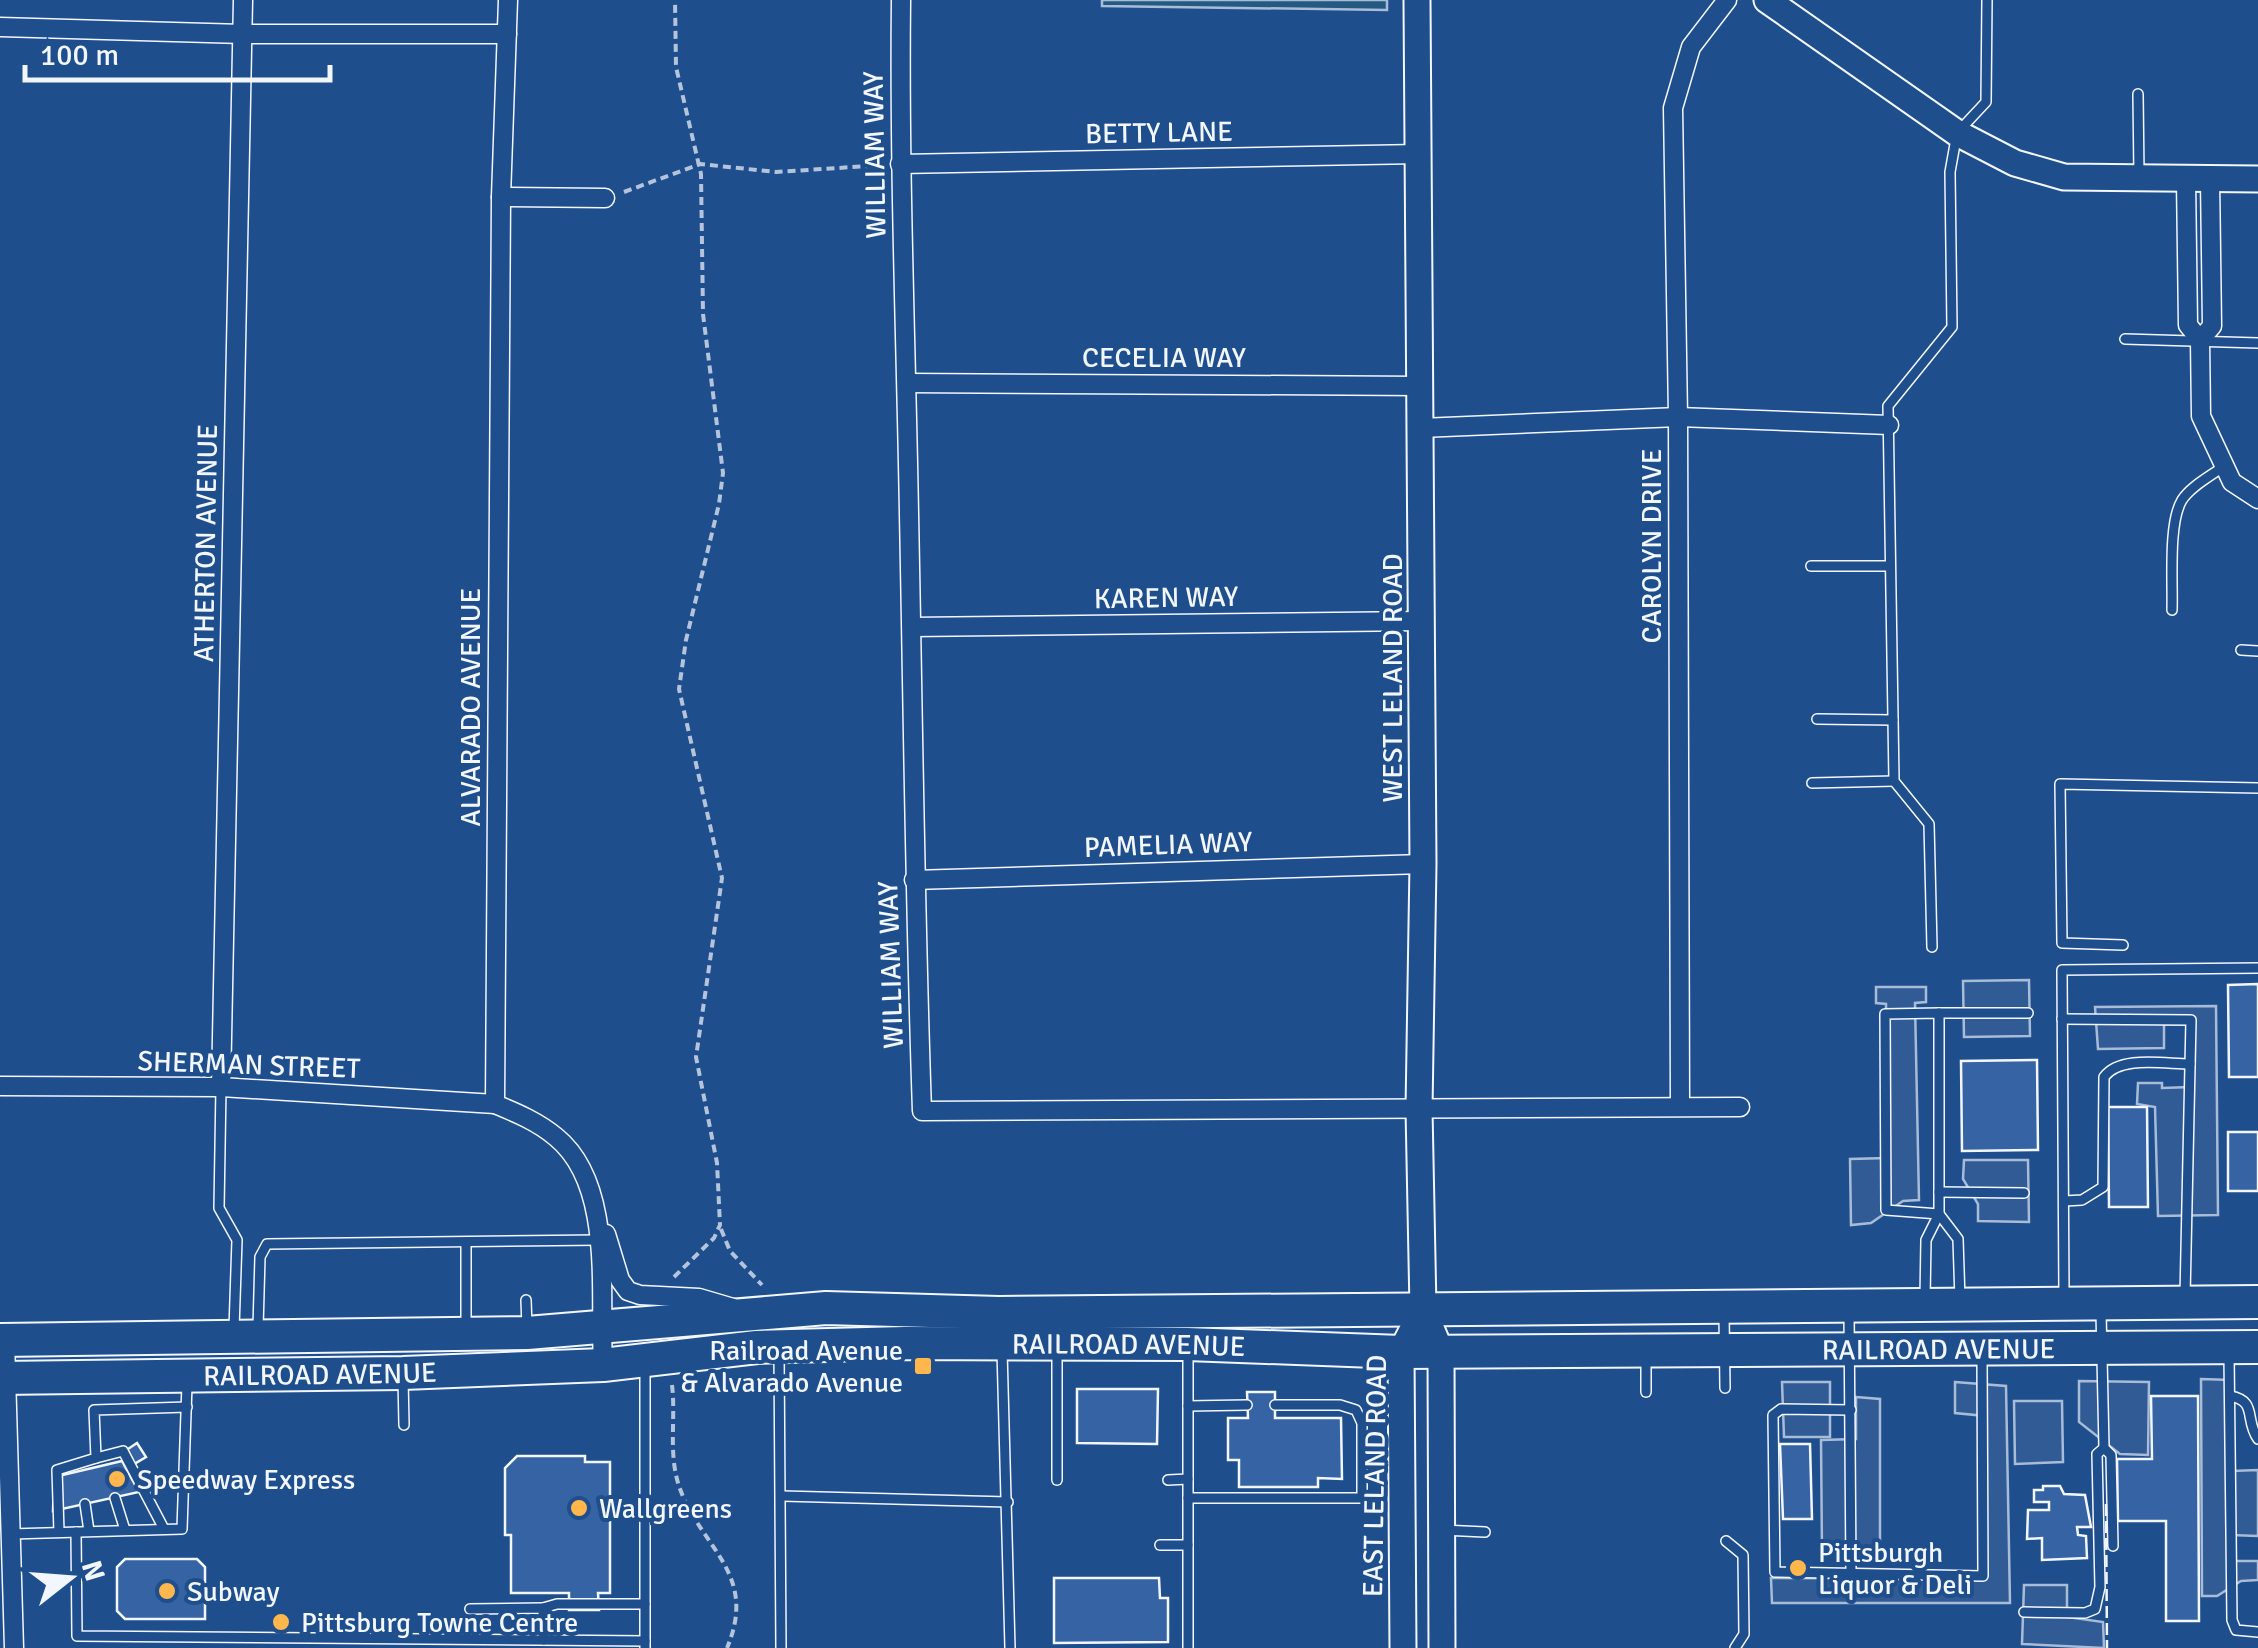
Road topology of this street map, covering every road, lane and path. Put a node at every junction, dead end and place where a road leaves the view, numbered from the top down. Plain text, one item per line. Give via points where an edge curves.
1 (243, 0) edge
2 (508, 0) edge
3 (675, 0) edge
4 (901, 0) edge
5 (1417, 0) edge
6 (1726, 0) edge
7 (1767, 0) edge
8 (1987, 0) edge
9 (0, 27) edge
10 (243, 34) junction
11 (507, 34) junction
12 (2138, 94) dead end
13 (1957, 133) junction
14 (1419, 154) junction
15 (700, 164) junction
16 (900, 164) junction
17 (2139, 179) junction
18 (2198, 179) junction
19 (2258, 179) edge
20 (501, 198) junction
21 (605, 198) joint
22 (2212, 256) junction
23 (2188, 257) junction
24 (2125, 340) dead end
25 (2200, 340) junction
26 (2258, 343) edge
27 (906, 383) junction
28 (1421, 386) junction
29 (1678, 417) junction
30 (1889, 425) junction
31 (1421, 428) junction
32 (2224, 466) junction
33 (2258, 500) edge
34 (1811, 566) dead end
35 (1890, 566) junction
36 (2172, 610) dead end
37 (1421, 621) junction
38 (912, 627) junction
39 (2241, 650) dead end
40 (2258, 651) edge
41 (1817, 720) dead end
42 (1893, 720) junction
43 (1894, 781) junction
44 (1812, 783) dead end
45 (2258, 788) edge
46 (1423, 864) junction
47 (914, 880) junction
48 (2123, 945) dead end
49 (1932, 947) dead end
50 (2258, 968) edge
51 (2028, 1013) dead end
52 (1938, 1014) junction
53 (2062, 1019) junction
54 (2190, 1064) junction
55 (0, 1086) edge
56 (221, 1087) junction
57 (495, 1104) junction
58 (1680, 1106) junction
59 (1740, 1107) dead end
60 (1419, 1109) junction
61 (1939, 1192) junction
62 (2024, 1192) dead end
63 (2064, 1200) junction
64 (596, 1207) junction
65 (1940, 1214) junction
66 (720, 1225) junction
67 (599, 1240) junction
68 (466, 1243) junction
69 (526, 1300) dead end
70 (758, 1300) junction
71 (2258, 1302) edge
72 (2064, 1304) junction
73 (2101, 1304) junction
74 (2185, 1304) junction
75 (1925, 1306) junction
76 (1960, 1306) junction
77 (1849, 1307) junction
78 (1724, 1308) junction
79 (1423, 1309) junction
80 (648, 1310) junction
81 (601, 1327) junction
82 (1000, 1328) junction
83 (527, 1333) junction
84 (466, 1334) junction
85 (246, 1336) junction
86 (2, 1340) edge
87 (1057, 1344) junction
88 (1188, 1344) junction
89 (779, 1346) junction
90 (2244, 1347) edge
91 (2102, 1348) junction
92 (1850, 1349) junction
93 (1982, 1349) junction
94 (1724, 1350) junction
95 (1646, 1351) junction
96 (1402, 1352) junction
97 (1441, 1352) junction
98 (652, 1358) junction
99 (603, 1364) junction
100 (402, 1374) junction
101 (3, 1378) edge
102 (1724, 1388) dead end
103 (187, 1391) junction
104 (1646, 1392) dead end
105 (2230, 1396) junction
106 (1247, 1405) dead end
107 (1275, 1405) dead end
108 (1188, 1406) junction
109 (1852, 1410) junction
110 (404, 1425) dead end
111 (2258, 1440) edge
112 (2104, 1448) junction
113 (101, 1460) junction
114 (1057, 1480) dead end
115 (1168, 1480) dead end
116 (1188, 1480) junction
117 (782, 1496) junction
118 (115, 1498) dead end
119 (1188, 1498) junction
120 (1008, 1502) junction
121 (85, 1504) dead end
122 (126, 1530) junction
123 (164, 1530) junction
124 (1442, 1530) junction
125 (90, 1531) junction
126 (58, 1532) junction
127 (76, 1532) junction
128 (1485, 1532) dead end
129 (11, 1534) junction
130 (1726, 1541) dead end
131 (1160, 1545) dead end
132 (1188, 1545) junction
133 (2113, 1546) dead end
134 (6, 1567) edge
135 (1852, 1573) junction
136 (645, 1604) junction
137 (543, 1608) junction
138 (470, 1609) dead end
139 (2024, 1612) dead end
140 (2258, 1632) edge
141 (544, 1640) junction
142 (9, 1641) edge
143 (645, 1645) edge
144 (727, 1648) edge
145 (782, 1648) edge
146 (1010, 1648) edge
147 (1188, 1648) edge
148 (1402, 1648) edge
149 (1442, 1648) edge
150 (1735, 1648) edge

1 - 10 street, ATHERTON AVENUE
2 - 11 street, ALVARADO AVENUE
3 - 15 path via 676,67
4 - 16 street, WILLIAM WAY
5 - 14 main road, WEST LELAND ROAD
6 - 29 street, CAROLYN DRIVE via 1690,47 1673,108
7 - 13 main road
8 - 13 lane via 1986,102
9 - 10 street
10 - 11 street
10 - 56 street, ATHERTON AVENUE
11 - 20 street, ALVARADO AVENUE
12 - 17 lane
13 - 17 main road via 2015,162 2064,176
13 - 30 lane via 1950,172 1952,326 1888,406
14 - 16 street, BETTY LANE
14 - 28 main road, WEST LELAND ROAD
15 - 16 path via 776,172
15 - 21 path
15 - 66 path via 703,314 723,473 680,689 722,878 696,1056
16 - 27 street, WILLIAM WAY
17 - 18 main road
18 - 19 main road
18 - 22 street
18 - 23 street
20 - 21 street
20 - 57 street, ALVARADO AVENUE
22 - 23 lane
22 - 25 street via 2212,326
23 - 25 street via 2188,325
24 - 25 lane
25 - 26 lane
25 - 32 street via 2202,416
27 - 28 street, CECELIA WAY
27 - 38 street, WILLIAM WAY
28 - 31 main road, WEST LELAND ROAD
29 - 30 street
29 - 31 street
29 - 58 street, CAROLYN DRIVE
30 - 35 lane
31 - 37 main road, WEST LELAND ROAD
32 - 33 street via 2232,482
32 - 36 lane via 2180,502
34 - 35 lane
35 - 42 lane
37 - 38 street, KAREN WAY
37 - 46 main road, WEST LELAND ROAD
38 - 47 street, WILLIAM WAY
39 - 40 lane
41 - 42 lane
42 - 43 lane
43 - 44 lane
43 - 49 lane via 1930,824
45 - 48 lane via 2060,784 2062,943
46 - 47 street, PAMELIA WAY
46 - 60 main road, WEST LELAND ROAD
47 - 60 street, WILLIAM WAY via 922,1111
50 - 53 lane via 2062,970
51 - 52 lane
52 - 61 lane
52 - 65 lane via 1885,1014 1886,1210
53 - 54 lane via 2191,1020
53 - 63 lane
54 - 63 lane via 2119,1064 2106,1072 2103,1187 2082,1200
54 - 74 lane
55 - 56 street, SHERMAN STREET
56 - 57 street, SHERMAN STREET
56 - 85 lane via 219,1208 237,1240
57 - 64 street via 560,1139 580,1165
58 - 59 street, WILLIAM WAY
58 - 60 street, WILLIAM WAY
60 - 79 main road, WEST LELAND ROAD
61 - 62 lane
61 - 65 lane
63 - 72 lane
64 - 67 street
64 - 80 street via 620,1280
65 - 75 lane via 1926,1240
65 - 76 lane via 1958,1239
66 - 70 path
66 - 80 path via 665,1286 653,1286
67 - 68 lane
67 - 81 street
68 - 84 lane
68 - 85 lane via 267,1244
69 - 83 lane
70 - 80 highway, RAILROAD AVENUE
70 - 82 highway, RAILROAD AVENUE
71 - 74 highway, RAILROAD AVENUE
72 - 73 highway, RAILROAD AVENUE
72 - 76 highway, RAILROAD AVENUE
73 - 74 highway, RAILROAD AVENUE
73 - 91 lane
75 - 76 highway, RAILROAD AVENUE
75 - 77 highway, RAILROAD AVENUE
77 - 78 highway, RAILROAD AVENUE
77 - 92 lane
78 - 79 highway, RAILROAD AVENUE
78 - 94 lane
79 - 82 highway, RAILROAD AVENUE
79 - 96 main road, EAST LELAND ROAD
79 - 97 main road, WEST LELAND ROAD
80 - 81 highway, RAILROAD AVENUE
80 - 98 lane
81 - 83 highway, RAILROAD AVENUE
81 - 99 street
82 - 87 highway, RAILROAD AVENUE
82 - 89 highway, RAILROAD AVENUE
82 - 120 lane
83 - 84 highway, RAILROAD AVENUE
84 - 85 highway, RAILROAD AVENUE
85 - 86 highway, RAILROAD AVENUE
86 - 101 street
87 - 88 highway, RAILROAD AVENUE
87 - 114 lane
88 - 96 highway, RAILROAD AVENUE
88 - 108 lane
89 - 98 highway, RAILROAD AVENUE
89 - 117 lane
90 - 91 highway, RAILROAD AVENUE
90 - 105 lane
91 - 93 highway, RAILROAD AVENUE
91 - 112 lane
92 - 93 highway, RAILROAD AVENUE
92 - 94 highway, RAILROAD AVENUE
92 - 109 lane
93 - 135 lane via 1983,1576
94 - 95 highway, RAILROAD AVENUE
94 - 102 lane
95 - 97 highway, RAILROAD AVENUE
95 - 104 lane
96 - 97 highway, RAILROAD AVENUE
96 - 148 main road, EAST LELAND ROAD
97 - 124 main road
98 - 99 highway, RAILROAD AVENUE
98 - 136 lane
98 - 144 path via 671,1384 680,1490 736,1592
99 - 100 highway, RAILROAD AVENUE
100 - 103 highway, RAILROAD AVENUE
100 - 110 lane
101 - 103 highway, RAILROAD AVENUE
101 - 129 street
103 - 113 lane via 94,1410
103 - 123 lane via 182,1529
105 - 111 lane via 2248,1402
105 - 140 lane via 2232,1620 2236,1630
106 - 108 lane
107 - 119 lane via 1340,1404 1356,1410 1362,1424 1362,1498
108 - 116 lane
109 - 135 lane
109 - 135 lane via 1781,1409 1774,1415 1775,1572
112 - 133 lane via 2111,1455
112 - 139 lane via 2097,1454 2095,1609
113 - 123 lane via 123,1451
113 - 126 lane via 57,1470
115 - 116 lane
116 - 119 lane
117 - 120 lane
117 - 145 lane
118 - 122 lane
119 - 132 lane
120 - 146 lane
121 - 125 lane
122 - 123 lane
122 - 125 lane
124 - 128 lane
124 - 149 main road
125 - 127 lane
126 - 127 lane
126 - 129 lane
127 - 141 lane via 77,1636
129 - 134 street
130 - 150 lane via 1743,1555 1744,1634
131 - 132 lane
132 - 147 lane
134 - 142 street
136 - 137 lane
136 - 143 lane
137 - 138 lane
137 - 141 lane
141 - 143 lane

